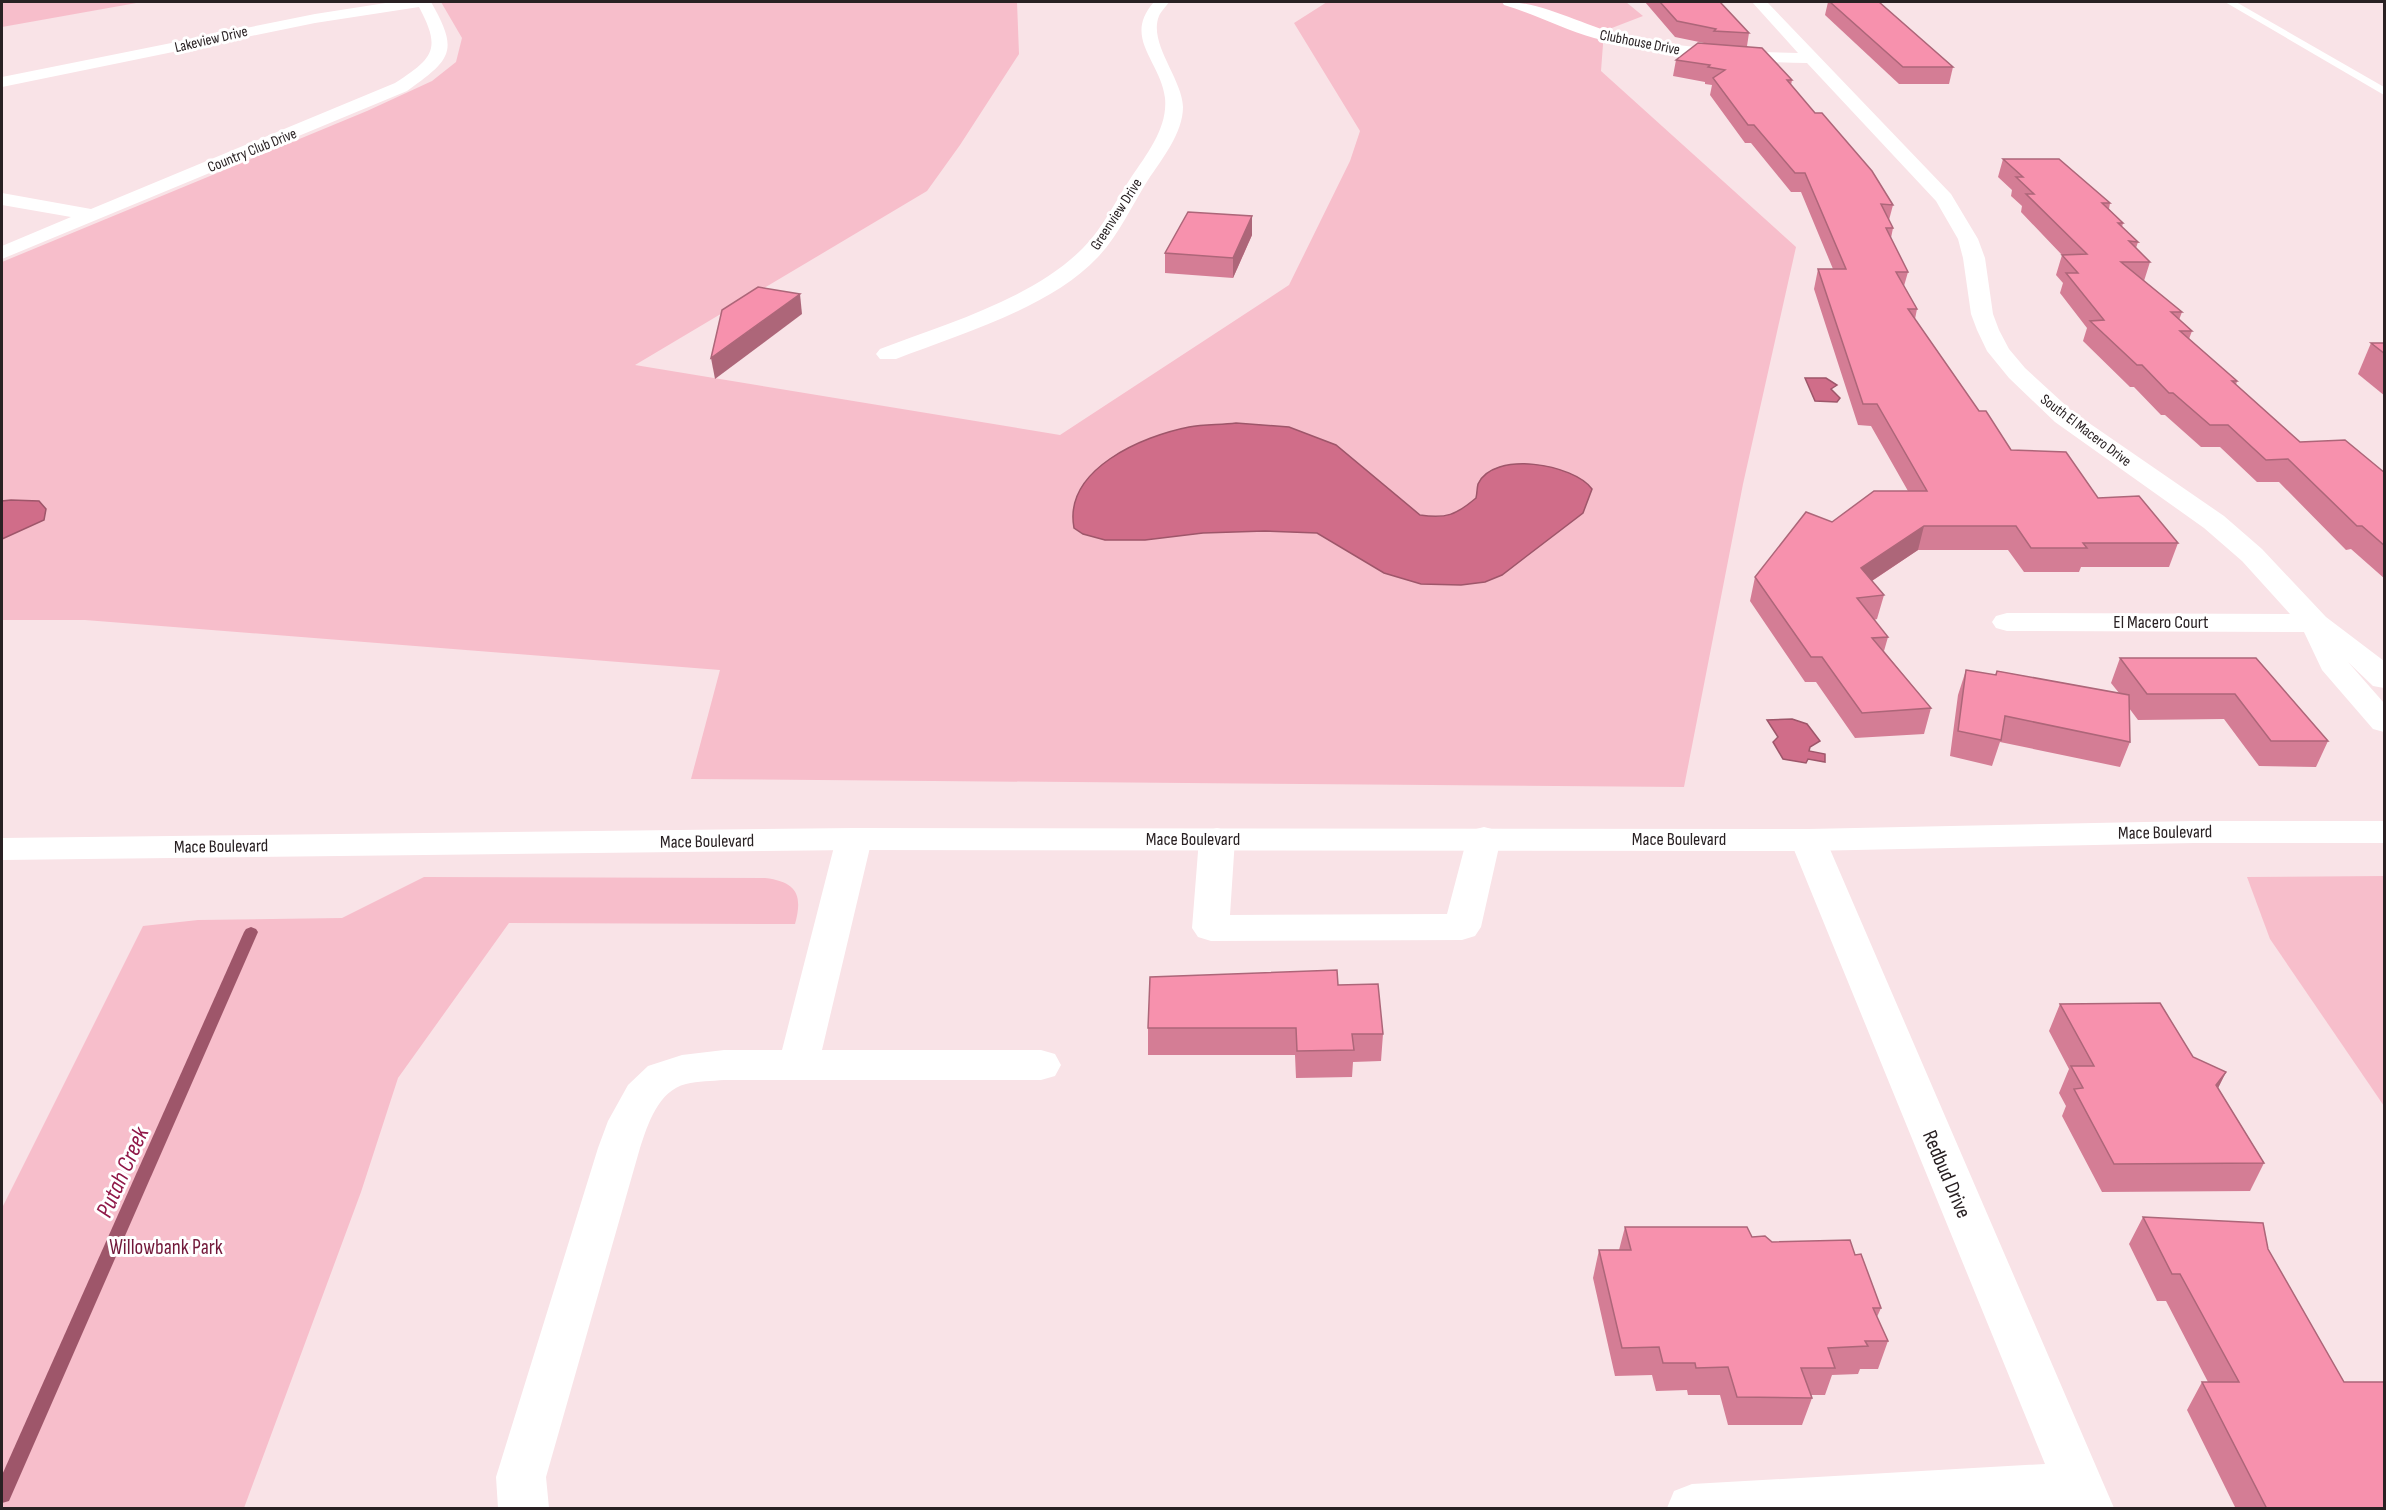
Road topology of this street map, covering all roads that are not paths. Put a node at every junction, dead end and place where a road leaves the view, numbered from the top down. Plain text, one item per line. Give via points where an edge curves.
1 (422, 2) edge
2 (1162, 2) edge
3 (1509, 2) edge
4 (1759, 2) edge
5 (2230, 2) edge
6 (1812, 58) junction
7 (2, 82) edge
8 (2385, 92) edge
9 (2, 199) edge
10 (93, 215) junction
11 (2, 253) edge
12 (888, 354) dead end
13 (2007, 622) dead end
14 (2315, 623) junction
15 (2385, 679) edge
16 (2385, 722) edge
17 (2385, 832) edge
18 (1217, 838) junction
19 (1484, 838) junction
20 (854, 839) junction
21 (1808, 840) junction
22 (2, 849) edge
23 (798, 1065) junction
24 (1041, 1065) dead end
25 (2084, 1497) edge
26 (523, 1509) edge
27 (1692, 1509) edge

1 - 7 street, Lakeview Drive via 307,18 117,61
1 - 10 street, Country Club Drive via 443,46 426,71 401,87
2 - 12 street, Greenview Drive via 1149,19 1148,34 1171,87 1175,109 1166,138 1091,253 1064,275 997,310
3 - 6 street, Clubhouse Drive via 1582,29 1649,45 1725,55
4 - 6 street, South El Macero Drive
5 - 8 lane
6 - 14 street, South El Macero Drive via 1923,173 1958,217 1974,258 1982,314 1999,351 2017,373 2064,417 2234,538
9 - 10 street
10 - 11 street, Country Club Drive
13 - 14 street, El Macero Court
14 - 15 street, South El Macero Drive via 2370,663
14 - 16 street, South El Macero Drive via 2333,663
17 - 21 street, Mace Boulevard
18 - 19 street, Mace Boulevard
18 - 19 street via 1211,928 1461,927
18 - 20 street, Mace Boulevard
19 - 21 street, Mace Boulevard
20 - 22 street, Mace Boulevard
20 - 23 street
21 - 25 street, Redbud Drive
23 - 24 street
23 - 26 street via 724,1065 675,1071 649,1088 631,1111 521,1478
25 - 27 street

